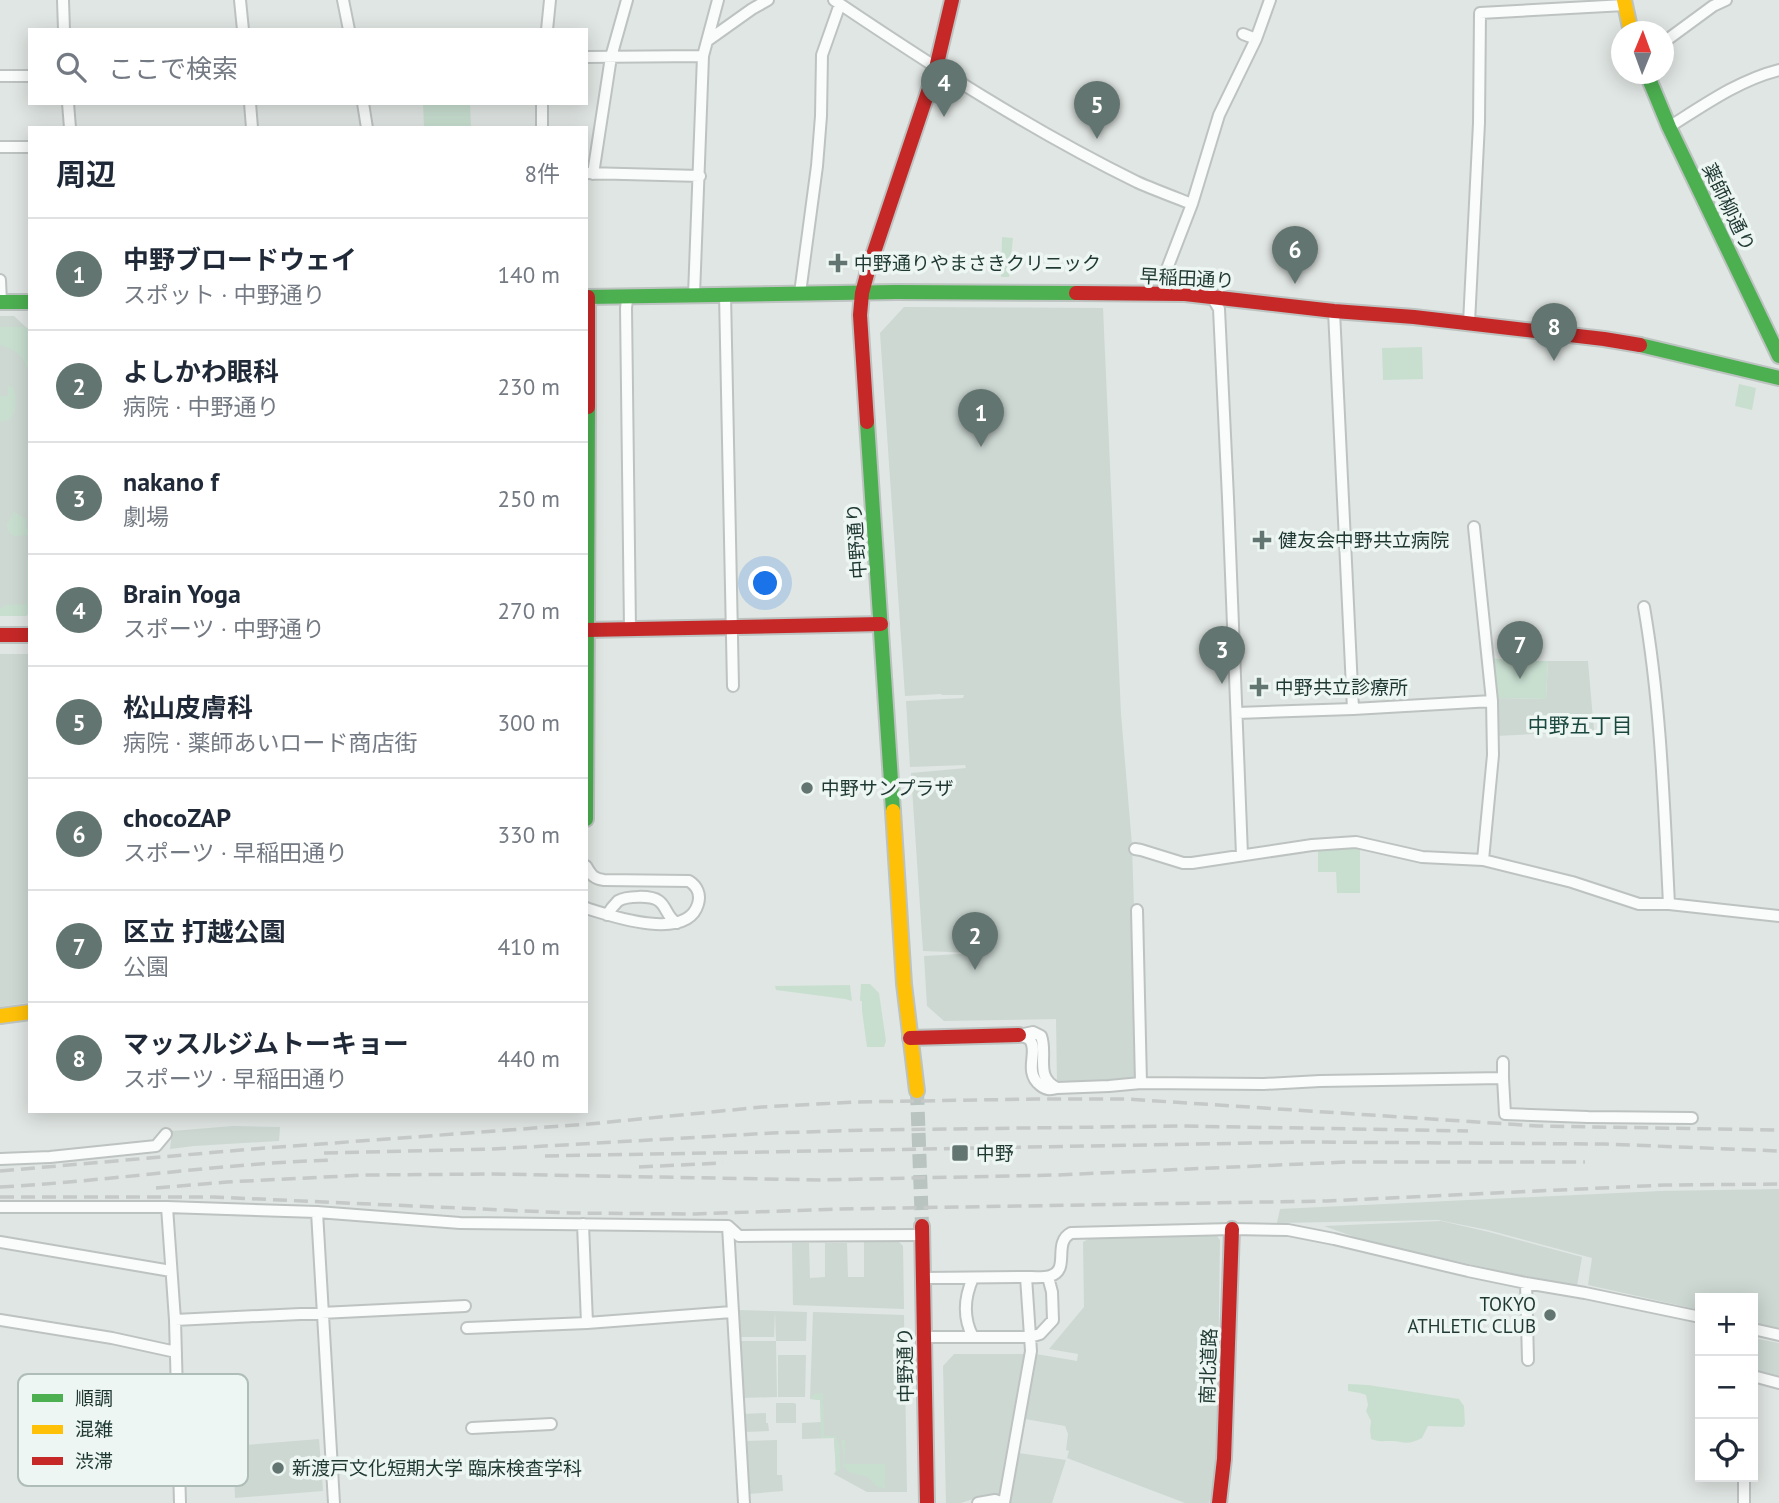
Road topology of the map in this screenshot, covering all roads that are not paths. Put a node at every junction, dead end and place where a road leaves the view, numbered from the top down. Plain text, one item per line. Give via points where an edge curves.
1 (64, 0) edge
2 (240, 0) edge
3 (343, 0) edge
4 (550, 0) edge
5 (627, 0) edge
6 (718, 0) edge
7 (768, 0) edge
8 (952, 0) edge
9 (1270, 0) edge
10 (1726, 0) edge
11 (837, 2) edge
12 (1624, 2) edge
13 (1628, 21) edge
14 (64, 28) edge
15 (243, 28) edge
16 (349, 28) edge
17 (547, 28) edge
18 (1243, 34) dead end
19 (1674, 35) edge
20 (1256, 39) junction
21 (707, 41) junction
22 (703, 56) junction
23 (588, 57) edge
24 (611, 57) junction
25 (936, 68) junction
26 (1779, 70) edge
27 (0, 76) edge
28 (28, 76) edge
29 (1651, 84) edge
30 (68, 105) edge
31 (250, 105) edge
32 (363, 105) edge
33 (542, 105) edge
34 (69, 126) edge
35 (252, 126) edge
36 (367, 126) edge
37 (542, 126) edge
38 (1669, 127) junction
39 (0, 147) edge
40 (28, 147) edge
41 (589, 174) edge
42 (699, 176) junction
43 (1192, 204) junction
44 (0, 280) edge
45 (800, 293) junction
46 (862, 293) junction
47 (725, 294) junction
48 (1163, 294) junction
49 (694, 295) junction
50 (588, 296) edge
51 (630, 296) junction
52 (1212, 298) junction
53 (0, 302) edge
54 (28, 302) edge
55 (1334, 311) junction
56 (1469, 323) junction
57 (1779, 356) edge
58 (1779, 378) edge
59 (1474, 527) dead end
60 (1644, 607) dead end
61 (881, 624) junction
62 (732, 627) junction
63 (630, 629) junction
64 (588, 630) edge
65 (0, 635) edge
66 (28, 635) edge
67 (733, 686) dead end
68 (1492, 701) junction
69 (1353, 709) junction
70 (1237, 713) junction
71 (1135, 849) dead end
72 (1242, 855) junction
73 (1483, 860) junction
74 (588, 869) edge
75 (1669, 904) junction
76 (588, 909) edge
77 (1137, 910) dead end
78 (607, 915) junction
79 (1779, 916) edge
80 (677, 923) junction
81 (28, 1012) edge
82 (0, 1016) edge
83 (1019, 1035) joint
84 (910, 1038) junction
85 (1503, 1062) dead end
86 (1503, 1078) junction
87 (1141, 1083) junction
88 (917, 1091) tunnel mouth
89 (1692, 1118) dead end
90 (166, 1134) dead end
91 (0, 1159) edge
92 (0, 1207) edge
93 (167, 1207) junction
94 (317, 1212) junction
95 (583, 1224) junction
96 (728, 1226) junction
97 (1232, 1229) junction
98 (922, 1231) joint
99 (0, 1242) edge
100 (171, 1270) junction
101 (1026, 1277) junction
102 (1048, 1277) junction
103 (923, 1278) junction
104 (973, 1278) junction
105 (1526, 1283) junction
106 (465, 1306) dead end
107 (732, 1312) junction
108 (324, 1313) junction
109 (1695, 1316) edge
110 (0, 1320) edge
111 (175, 1320) junction
112 (587, 1323) junction
113 (467, 1328) dead end
114 (1758, 1330) edge
115 (1779, 1335) edge
116 (924, 1337) junction
117 (973, 1337) junction
118 (1030, 1337) junction
119 (176, 1352) junction
120 (1528, 1360) dead end
121 (177, 1374) edge
122 (1758, 1378) edge
123 (1779, 1383) edge
124 (551, 1424) dead end
125 (472, 1428) dead end
126 (1744, 1482) edge
127 (334, 1503) edge
128 (744, 1503) edge
129 (927, 1503) edge
130 (978, 1503) edge
131 (1004, 1503) edge
132 (1219, 1503) edge
133 (1744, 1503) edge

1 - 14 street
2 - 15 street
3 - 16 street
4 - 17 street
5 - 24 street
6 - 21 street
7 - 21 street
8 - 25 main road, 中野通り
9 - 20 street
10 - 19 street
11 - 25 street
11 - 45 street via 822,55 817,166
12 - 13 main road
12 - 56 street via 1480,13
18 - 20 street
20 - 43 street via 1219,115
21 - 22 street
22 - 24 street
22 - 42 street
23 - 24 street
24 - 41 street
25 - 43 street via 1064,145
25 - 46 main road, 中野通り
26 - 38 street via 1751,79
27 - 28 street
29 - 38 main road, 薬師柳通り
30 - 34 street
31 - 35 street
32 - 36 street
33 - 37 street
38 - 57 main road, 薬師柳通り
39 - 40 street
41 - 42 street
42 - 49 street
43 - 48 street via 1165,274
44 - 53 street
45 - 46 main road, 早稲田通り
45 - 47 main road, 早稲田通り
46 - 48 main road, 早稲田通り
46 - 61 main road, 中野通り
47 - 49 main road, 早稲田通り
47 - 62 street
48 - 52 main road, 早稲田通り
49 - 51 main road, 早稲田通り
50 - 51 main road, 早稲田通り
51 - 63 street via 626,307
52 - 55 main road, 早稲田通り
52 - 70 street via 1219,309
53 - 54 main road
55 - 56 main road, 早稲田通り
55 - 69 street
56 - 58 main road, 早稲田通り via 1628,342
59 - 68 street
60 - 75 street via 1659,712
61 - 62 main road
61 - 84 main road, 中野通り
62 - 63 main road
62 - 67 street
63 - 64 main road
65 - 66 main road
68 - 69 street
68 - 73 street via 1493,755
69 - 70 street
70 - 72 street
71 - 72 street via 1183,863
72 - 73 street via 1356,842 1422,857
73 - 75 street via 1639,904
74 - 80 street via 597,879 689,881 696,885 698,906
75 - 79 street
76 - 78 street
77 - 87 street
78 - 80 street via 641,923
78 - 80 street via 624,899 652,898
81 - 82 main road
83 - 84 main road
83 - 87 street via 1032,1044 1032,1072 1046,1089
84 - 88 main road, 中野通り
85 - 86 street
86 - 87 street
86 - 89 street via 1505,1114
90 - 91 street via 156,1146
92 - 93 street
93 - 94 street
93 - 100 street
94 - 95 street via 460,1223
94 - 108 street
95 - 96 street
95 - 112 street
96 - 98 street via 739,1236
96 - 107 street
97 - 102 street via 1071,1233 1062,1242 1058,1271
97 - 105 street via 1279,1229 1320,1236
97 - 132 main road, 南北道路
98 - 103 main road, 中野通り
99 - 100 street
100 - 111 street
101 - 102 street
101 - 104 street
101 - 118 street
102 - 118 street via 1053,1320 1040,1334
103 - 104 street
103 - 116 main road, 中野通り
104 - 117 street via 966,1293 966,1324
105 - 109 street
105 - 120 street
106 - 108 street
107 - 112 street
107 - 128 street
108 - 111 street
108 - 127 street
110 - 119 street
111 - 119 street
112 - 113 street
114 - 115 street
116 - 117 street
116 - 129 main road, 中野通り
117 - 118 street
118 - 131 street
119 - 121 street
122 - 123 street
124 - 125 street
126 - 133 street
130 - 131 street

